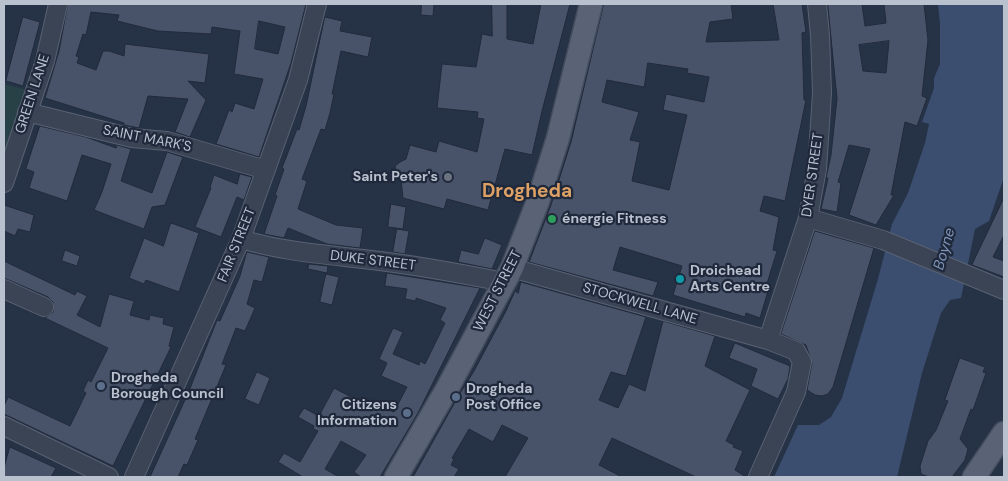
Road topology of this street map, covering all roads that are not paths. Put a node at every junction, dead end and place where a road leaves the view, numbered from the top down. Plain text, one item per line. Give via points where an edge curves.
1 (58, 4) edge
2 (317, 4) edge
3 (591, 4) edge
4 (816, 4) edge
5 (27, 112) junction
6 (266, 170) junction
7 (4, 183) edge
8 (808, 218) junction
9 (241, 239) junction
10 (508, 275) junction
11 (4, 288) edge
12 (1004, 290) edge
13 (44, 307) dead end
14 (768, 340) junction
15 (4, 426) edge
16 (1004, 433) edge
17 (1004, 460) edge
18 (109, 477) edge
19 (134, 477) edge
20 (396, 477) edge
21 (758, 477) edge
22 (974, 477) edge
23 (993, 477) edge

1 - 5 street, GREEN LANE via 45,61
2 - 6 street, FAIR STREET via 298,80
3 - 10 main road, WEST STREET via 558,138 538,201
4 - 8 street, DYER STREET via 822,92 817,169
5 - 6 street, SAINT MARK'S via 132,138 167,141
5 - 7 street, GREEN LANE
6 - 9 street, FAIR STREET
8 - 12 street via 887,242
8 - 14 street, DYER STREET
9 - 10 street, DUKE STREET via 321,255
9 - 19 street, FAIR STREET
10 - 14 street, STOCKWELL LANE
10 - 20 main road, WEST STREET via 448,390
11 - 13 street
14 - 21 street, STOCKWELL LANE via 796,350 802,362 796,392
15 - 18 street
16 - 22 main road
17 - 23 main road

